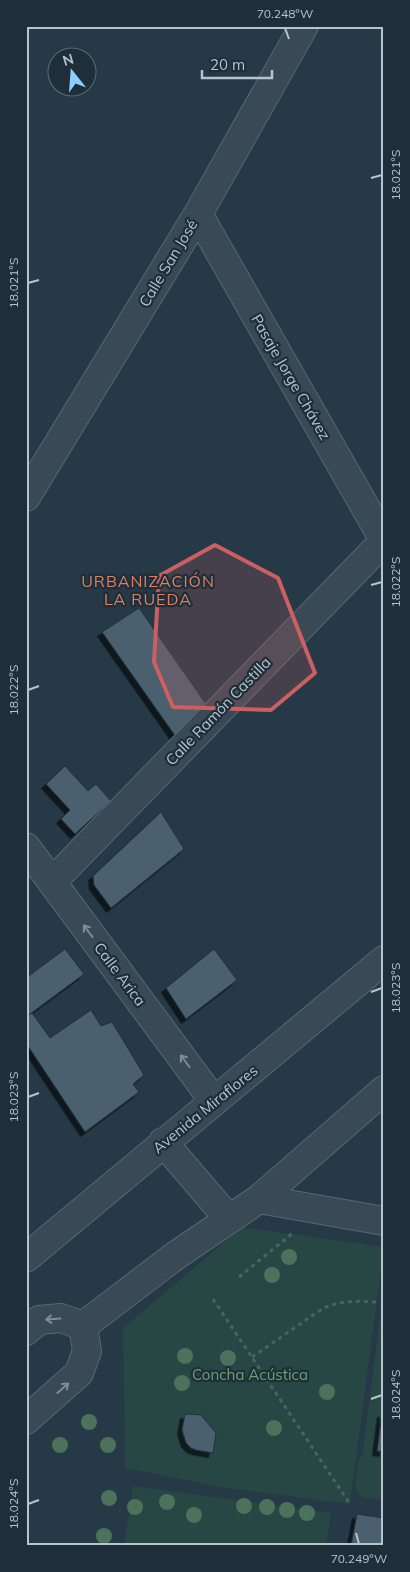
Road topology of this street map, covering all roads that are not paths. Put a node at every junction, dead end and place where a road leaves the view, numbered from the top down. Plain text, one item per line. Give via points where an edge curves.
1 (304, 26) edge
2 (198, 214) junction
3 (26, 497) edge
4 (384, 540) edge
5 (26, 847) edge
6 (52, 882) junction
7 (384, 960) edge
8 (384, 1090) edge
9 (214, 1101) junction
10 (163, 1142) junction
11 (259, 1199) junction
12 (229, 1219) junction
13 (384, 1221) edge
14 (26, 1258) edge
15 (83, 1326) junction
16 (26, 1331) edge
17 (26, 1420) edge

1 - 2 street, Calle San José
2 - 3 street, Calle San José
2 - 4 street, Pasaje Jorge Chávez
4 - 6 street, Calle Ramón Castilla
5 - 6 street, Calle Arica
9 -> 6 street, Calle Arica
7 - 9 street, Avenida Miraflores
8 - 11 street
9 - 10 street, Avenida Miraflores
10 - 12 street
10 - 14 street, Avenida Miraflores
11 - 12 street
11 - 13 street
12 - 15 street
15 -> 16 street via 61,1318 39,1320
17 -> 15 street via 80,1374 87,1351

